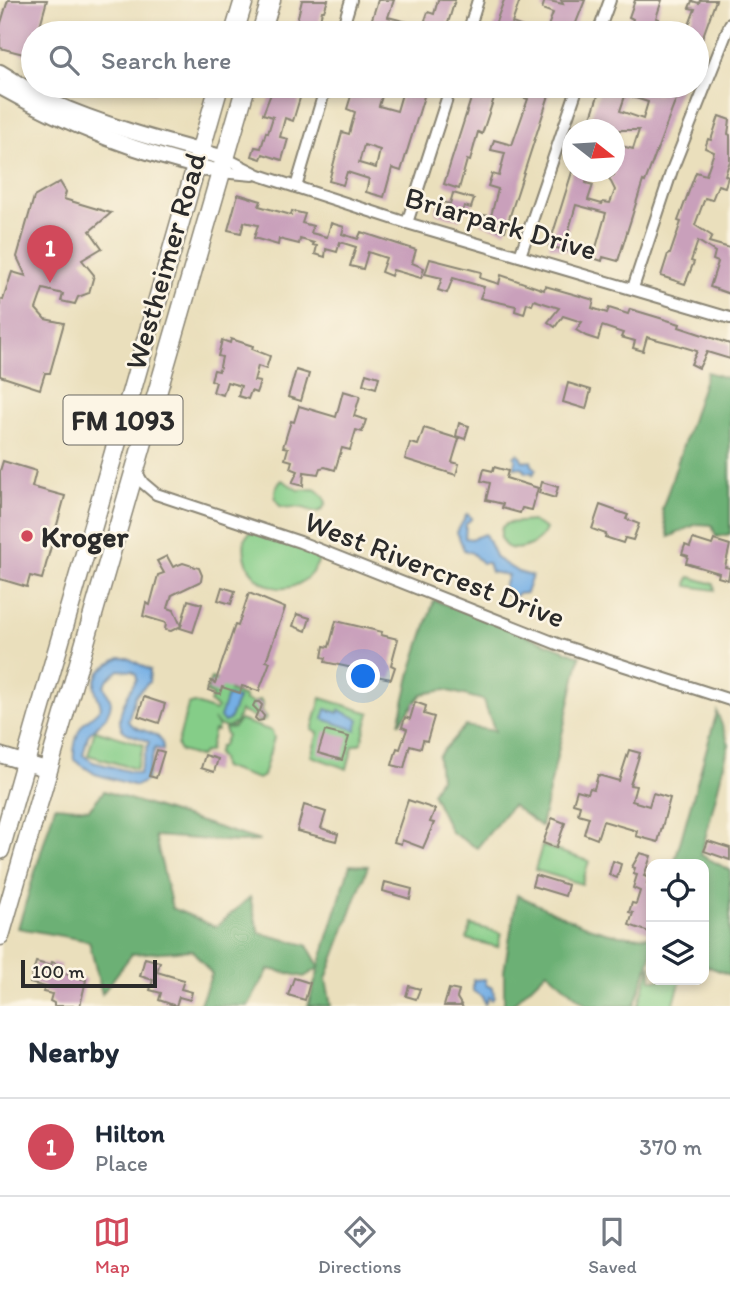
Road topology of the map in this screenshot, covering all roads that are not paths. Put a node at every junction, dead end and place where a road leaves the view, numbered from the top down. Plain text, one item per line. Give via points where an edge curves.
1 (244, 0) edge
2 (271, 0) edge
3 (351, 0) edge
4 (478, 0) edge
5 (610, 0) edge
6 (238, 21) edge
7 (265, 21) edge
8 (345, 21) edge
9 (472, 21) edge
10 (602, 21) edge
11 (730, 24) edge
12 (0, 72) edge
13 (709, 77) edge
14 (0, 87) edge
15 (21, 88) edge
16 (21, 96) edge
17 (27, 98) edge
18 (35, 98) edge
19 (216, 98) edge
20 (238, 98) edge
21 (322, 98) edge
22 (447, 98) edge
23 (574, 98) edge
24 (701, 98) edge
25 (46, 106) junction
26 (198, 159) junction
27 (223, 165) junction
28 (296, 187) junction
29 (407, 223) junction
30 (520, 256) junction
31 (632, 288) junction
32 (730, 318) edge
33 (134, 468) junction
34 (105, 482) junction
35 (106, 567) junction
36 (730, 700) edge
37 (0, 755) edge
38 (26, 763) junction
39 (49, 770) junction
40 (0, 850) edge
41 (0, 936) edge

1 - 6 main road
2 - 7 main road
3 - 8 street
4 - 9 street
5 - 10 street
11 - 13 street
12 - 15 street, Briarpark Drive
14 - 16 street, Briarpark Drive
17 - 25 street, Briarpark Drive
18 - 25 street, Briarpark Drive
19 - 26 main road, Westheimer Road / FM 1093
20 - 27 main road, Westheimer Road / FM 1093
21 - 28 street
22 - 29 street
23 - 30 street
24 - 31 street
25 - 26 street, Briarpark Drive
26 - 27 street, Briarpark Drive
26 - 34 main road, Westheimer Road / FM 1093
27 - 28 street, Briarpark Drive
27 - 33 main road, Westheimer Road / FM 1093
28 - 29 street, Briarpark Drive
29 - 30 street, Briarpark Drive
30 - 31 street, Briarpark Drive
31 - 32 street, Briarpark Drive
33 - 35 main road, Westheimer Road / FM 1093
33 - 36 street, West Rivercrest Drive via 152,491 300,542 560,645
34 - 35 main road via 114,486 115,492 99,550
34 - 38 main road, Westheimer Road / FM 1093
35 - 39 main road, Westheimer Road / FM 1093
37 - 38 street
38 - 39 street
38 - 40 main road, Westheimer Road / FM 1093
39 - 41 main road, Westheimer Road / FM 1093

